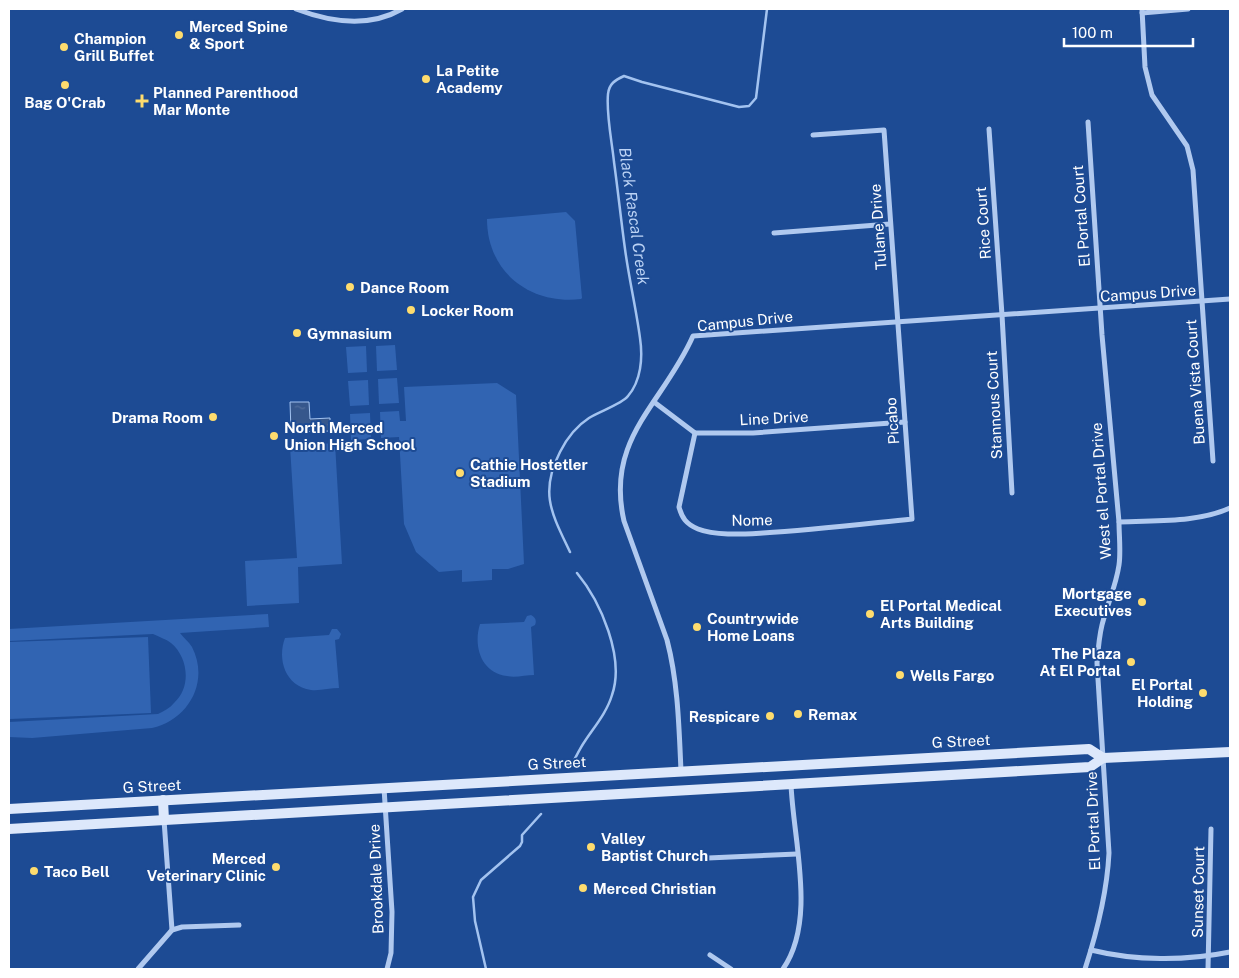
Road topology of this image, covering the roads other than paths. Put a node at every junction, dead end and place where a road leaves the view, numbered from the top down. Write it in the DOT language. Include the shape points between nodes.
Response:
graph roads {
  1 [pos="296,9"];
  2 [pos="402,9"];
  3 [pos="1188,9"];
  4 [pos="1142,11"];
  5 [pos="1088,122"];
  6 [pos="989,129"];
  7 [pos="814,135"];
  8 [pos="890,224"];
  9 [pos="774,233"];
  10 [pos="1230,299"];
  11 [pos="1202,301"];
  12 [pos="1100,308"];
  13 [pos="1002,315"];
  14 [pos="897,322"];
  15 [pos="654,402"];
  16 [pos="905,422"];
  17 [pos="695,433"];
  18 [pos="1213,461"];
  19 [pos="1012,493"];
  20 [pos="1230,508"];
  21 [pos="912,519"];
  22 [pos="1119,522"];
  23 [pos="1230,752"];
  24 [pos="1103,758"];
  25 [pos="681,772"];
  26 [pos="791,784"];
  27 [pos="384,788"];
  28 [pos="163,800"];
  29 [pos="386,808"];
  30 [pos="9,809"];
  31 [pos="164,820"];
  32 [pos="9,829"];
  33 [pos="1212,829"];
  34 [pos="797,854"];
  35 [pos="708,858"];
  36 [pos="239,925"];
  37 [pos="172,930"];
  38 [pos="1091,950"];
  39 [pos="1230,952"];
  40 [pos="710,955"];
  41 [pos="1209,955"];
  42 [pos="138,969"];
  43 [pos="387,969"];
  44 [pos="731,969"];
  45 [pos="783,969"];
  46 [pos="1085,969"];
  47 [pos="1208,969"];
  1 -- 2 [label="street" via="321,17 353,21 390,16"];
  3 -- 4 [label="street"];
  4 -- 11 [label="street, Buena Vista Court" via="1145,67 1152,95 1187,146 1193,170"];
  5 -- 12 [label="street, El Portal Court"];
  6 -- 13 [label="street, Rice Court"];
  7 -- 8 [label="street, Tulane Drive" via="884,130"];
  8 -- 9 [label="street"];
  8 -- 14 [label="street, Tulane Drive"];
  10 -- 11 [label="street, Campus Drive"];
  11 -- 12 [label="street, Campus Drive"];
  11 -- 18 [label="street, Buena Vista Court"];
  12 -- 13 [label="street, Campus Drive"];
  12 -- 22 [label="street, West el Portal Drive"];
  13 -- 14 [label="street, Campus Drive"];
  13 -- 19 [label="street, Stannous Court"];
  14 -- 15 [label="street, Campus Drive" via="693,336"];
  14 -- 16 [label="street, Picabo"];
  15 -- 17 [label="street"];
  15 -- 25 [label="street, Campus Drive" via="626,449 620,479 621,509 672,657"];
  16 -- 17 [label="street, Line Drive" via="753,433"];
  16 -- 21 [label="street, Picabo"];
  17 -- 21 [label="street, Nome" via="679,506 682,518 699,529 735,534 783,532"];
  20 -- 22 [label="street" via="1194,518"];
  22 -- 24 [label="street, West el Portal Drive" via="1119,565 1098,645"];
  23 -- 24 [label="street, G Street"];
  24 -- 25 [label="street, G Street" via="1089,749"];
  24 -- 26 [label="street, G Street" via="1090,767"];
  24 -- 38 [label="street, El Portal Drive" via="1108,875"];
  25 -- 27 [label="street, G Street"];
  26 -- 29 [label="street, G Street"];
  26 -- 34 [label="street"];
  27 -- 28 [label="street, G Street"];
  27 -- 29 [label="street, Brookdale Drive"];
  28 -- 30 [label="street, G Street"];
  28 -- 31 [label="street"];
  29 -- 31 [label="street, G Street"];
  29 -- 43 [label="street, Brookdale Drive" via="392,928"];
  31 -- 32 [label="street, G Street"];
  31 -- 37 [label="street"];
  33 -- 41 [label="street, Sunset Court"];
  34 -- 35 [label="street"];
  34 -- 45 [label="street" via="799,924 796,941"];
  36 -- 37 [label="street"];
  37 -- 42 [label="street"];
  38 -- 41 [label="street" via="1132,957"];
  38 -- 46 [label="street, El Portal Drive"];
  39 -- 41 [label="street"];
  40 -- 44 [label="street"];
  41 -- 47 [label="street, Sunset Court"];
}
